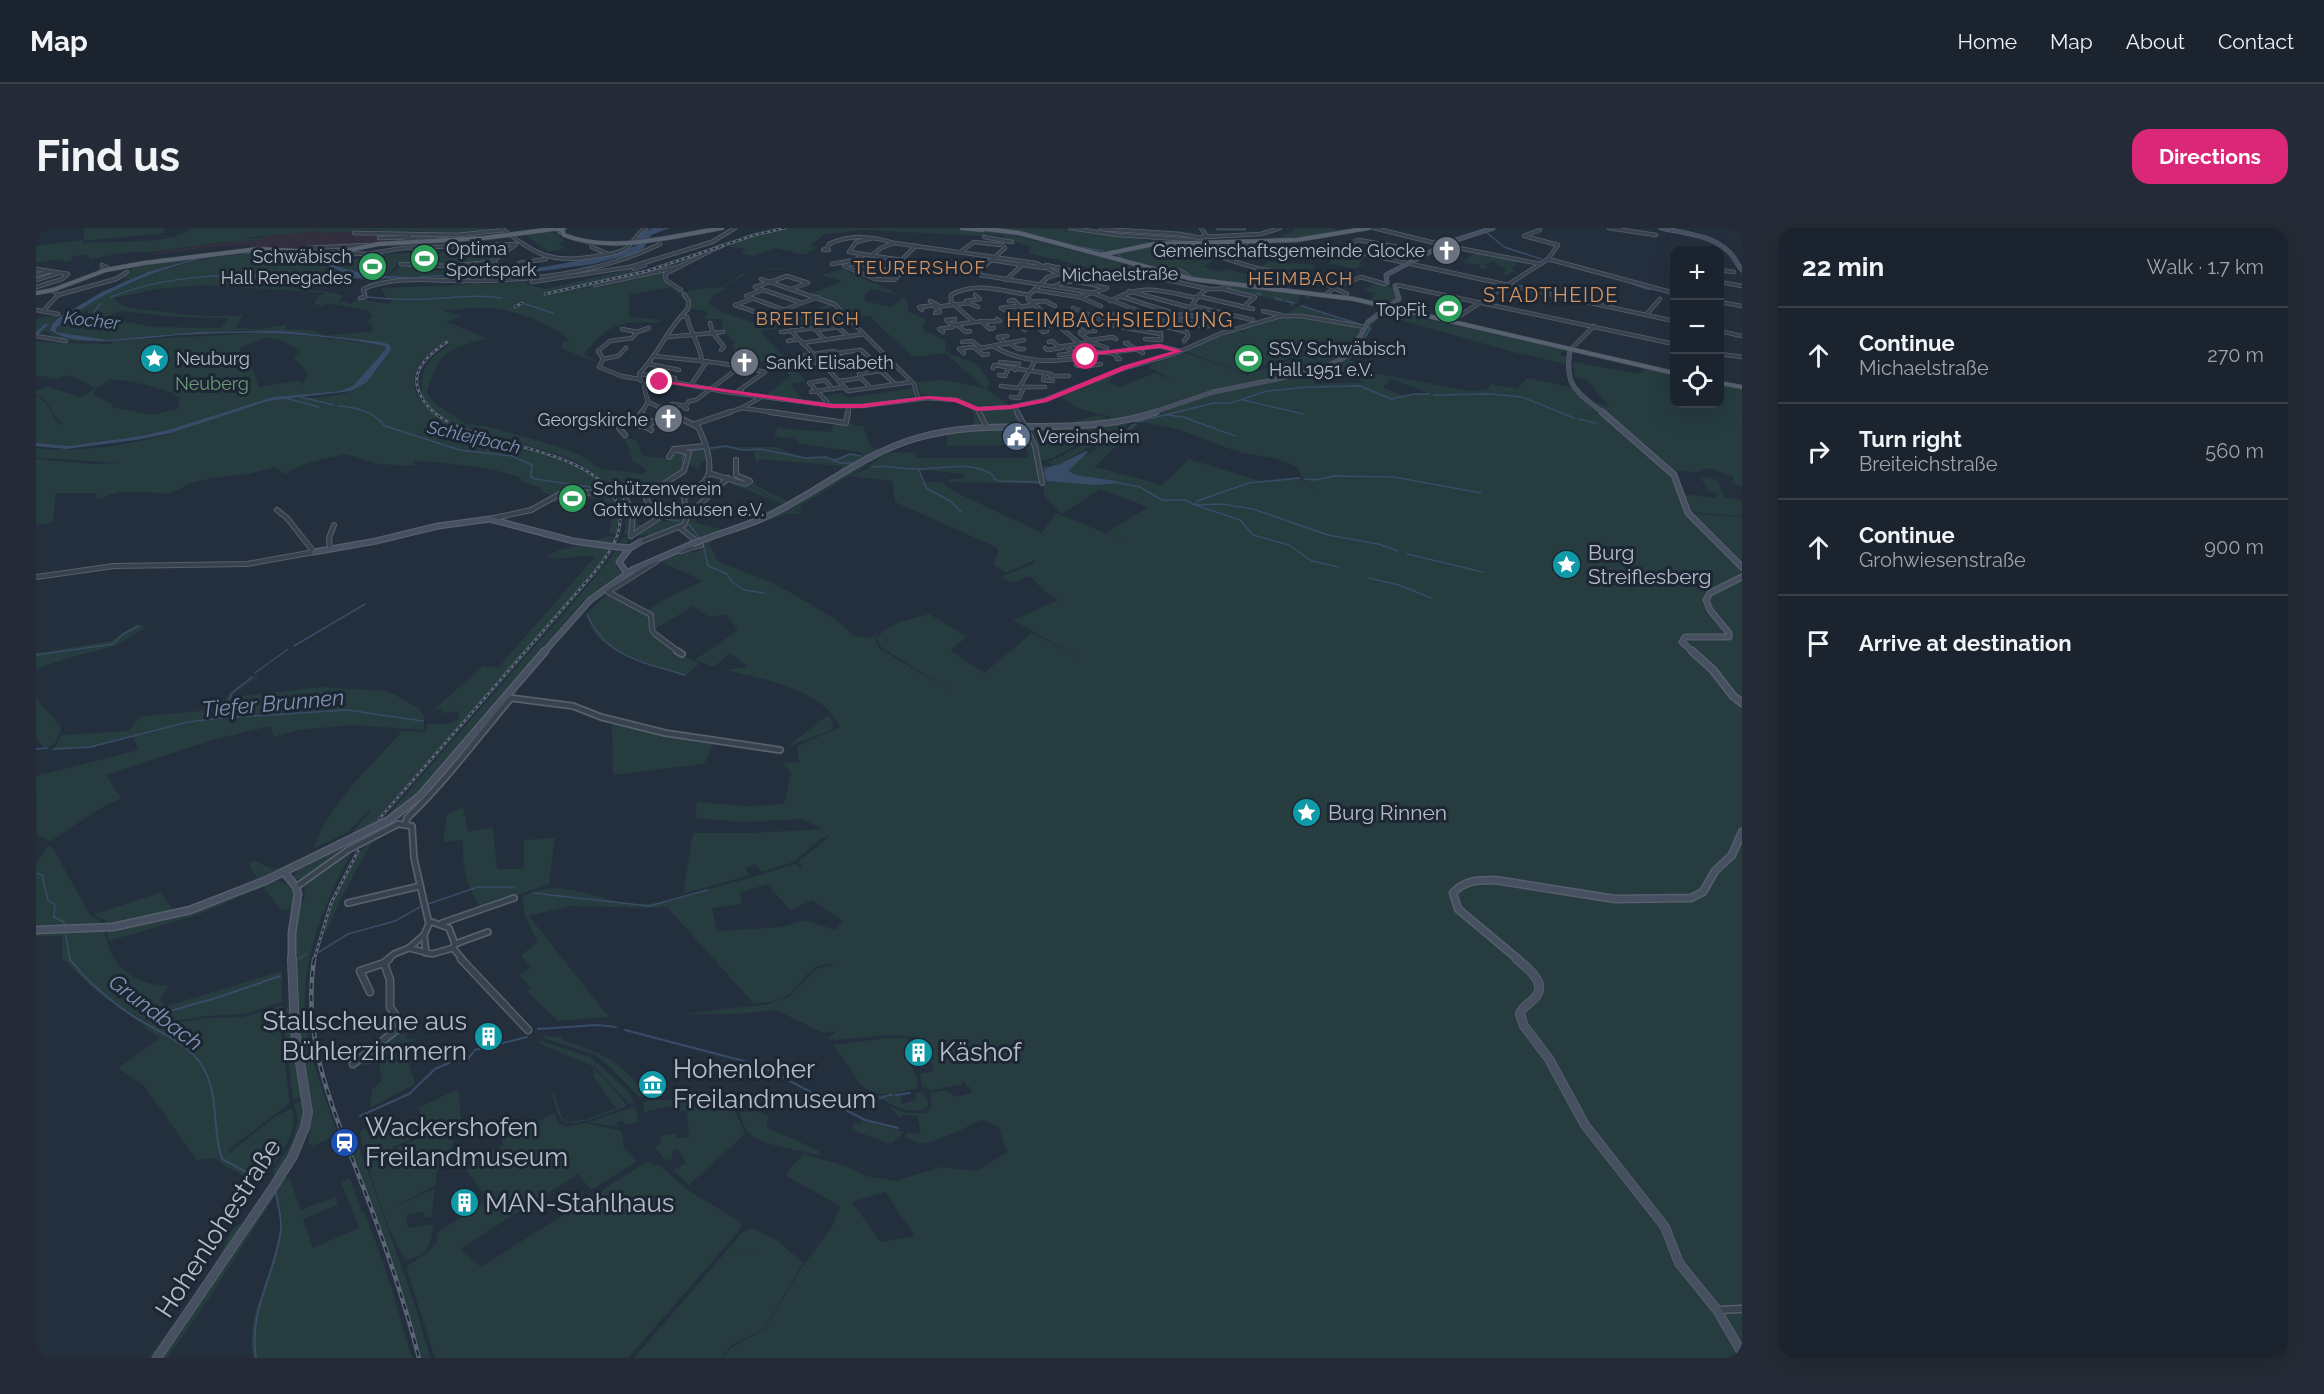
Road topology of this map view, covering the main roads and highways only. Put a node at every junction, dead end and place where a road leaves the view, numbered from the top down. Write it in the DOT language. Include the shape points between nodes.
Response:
graph roads {
  1 [pos="722,228"];
  2 [pos="728,228"];
  3 [pos="962,228"];
  4 [pos="979,228"];
  5 [pos="1371,228"];
  6 [pos="551,229"];
  7 [pos="564,229"];
  8 [pos="514,234"];
  9 [pos="633,241"];
  10 [pos="660,241"];
  11 [pos="1090,251"];
  12 [pos="1117,251"];
  13 [pos="1102,255"];
  14 [pos="1122,261"];
  15 [pos="36,293"];
  16 [pos="1376,305"];
  17 [pos="1385,310"];
  18 [pos="1496,333"];
  19 [pos="1670,372"];
  20 [pos="1724,384"];
  21 [pos="1742,387"];
  1 -- 10 [label="main road"];
  2 -- 10 [label="main road"];
  3 -- 13 [label="main road" via="1011,233"];
  4 -- 11 [label="main road" via="1011,231"];
  5 -- 12 [label="main road" via="1316,238 1154,244"];
  6 -- 7 [label="main road"];
  6 -- 8 [label="main road"];
  7 -- 8 [label="main road"];
  7 -- 9 [label="main road" via="565,236 574,239"];
  7 -- 9 [label="main road" via="562,237 569,240"];
  8 -- 15 [label="main road" via="334,253 251,250 144,262"];
  9 -- 10 [label="main road"];
  11 -- 12 [label="main road"];
  11 -- 13 [label="main road"];
  12 -- 13 [label="main road"];
  12 -- 14 [label="main road" via="1116,257"];
  13 -- 14 [label="main road"];
  13 -- 16 [label="main road" via="1161,273 1215,283"];
  14 -- 16 [label="main road" via="1192,279 1326,294"];
  16 -- 17 [label="main road"];
  17 -- 18 [label="main road"];
  17 -- 18 [label="main road"];
  18 -- 19 [label="main road"];
  20 -- 21 [label="main road"];
}
